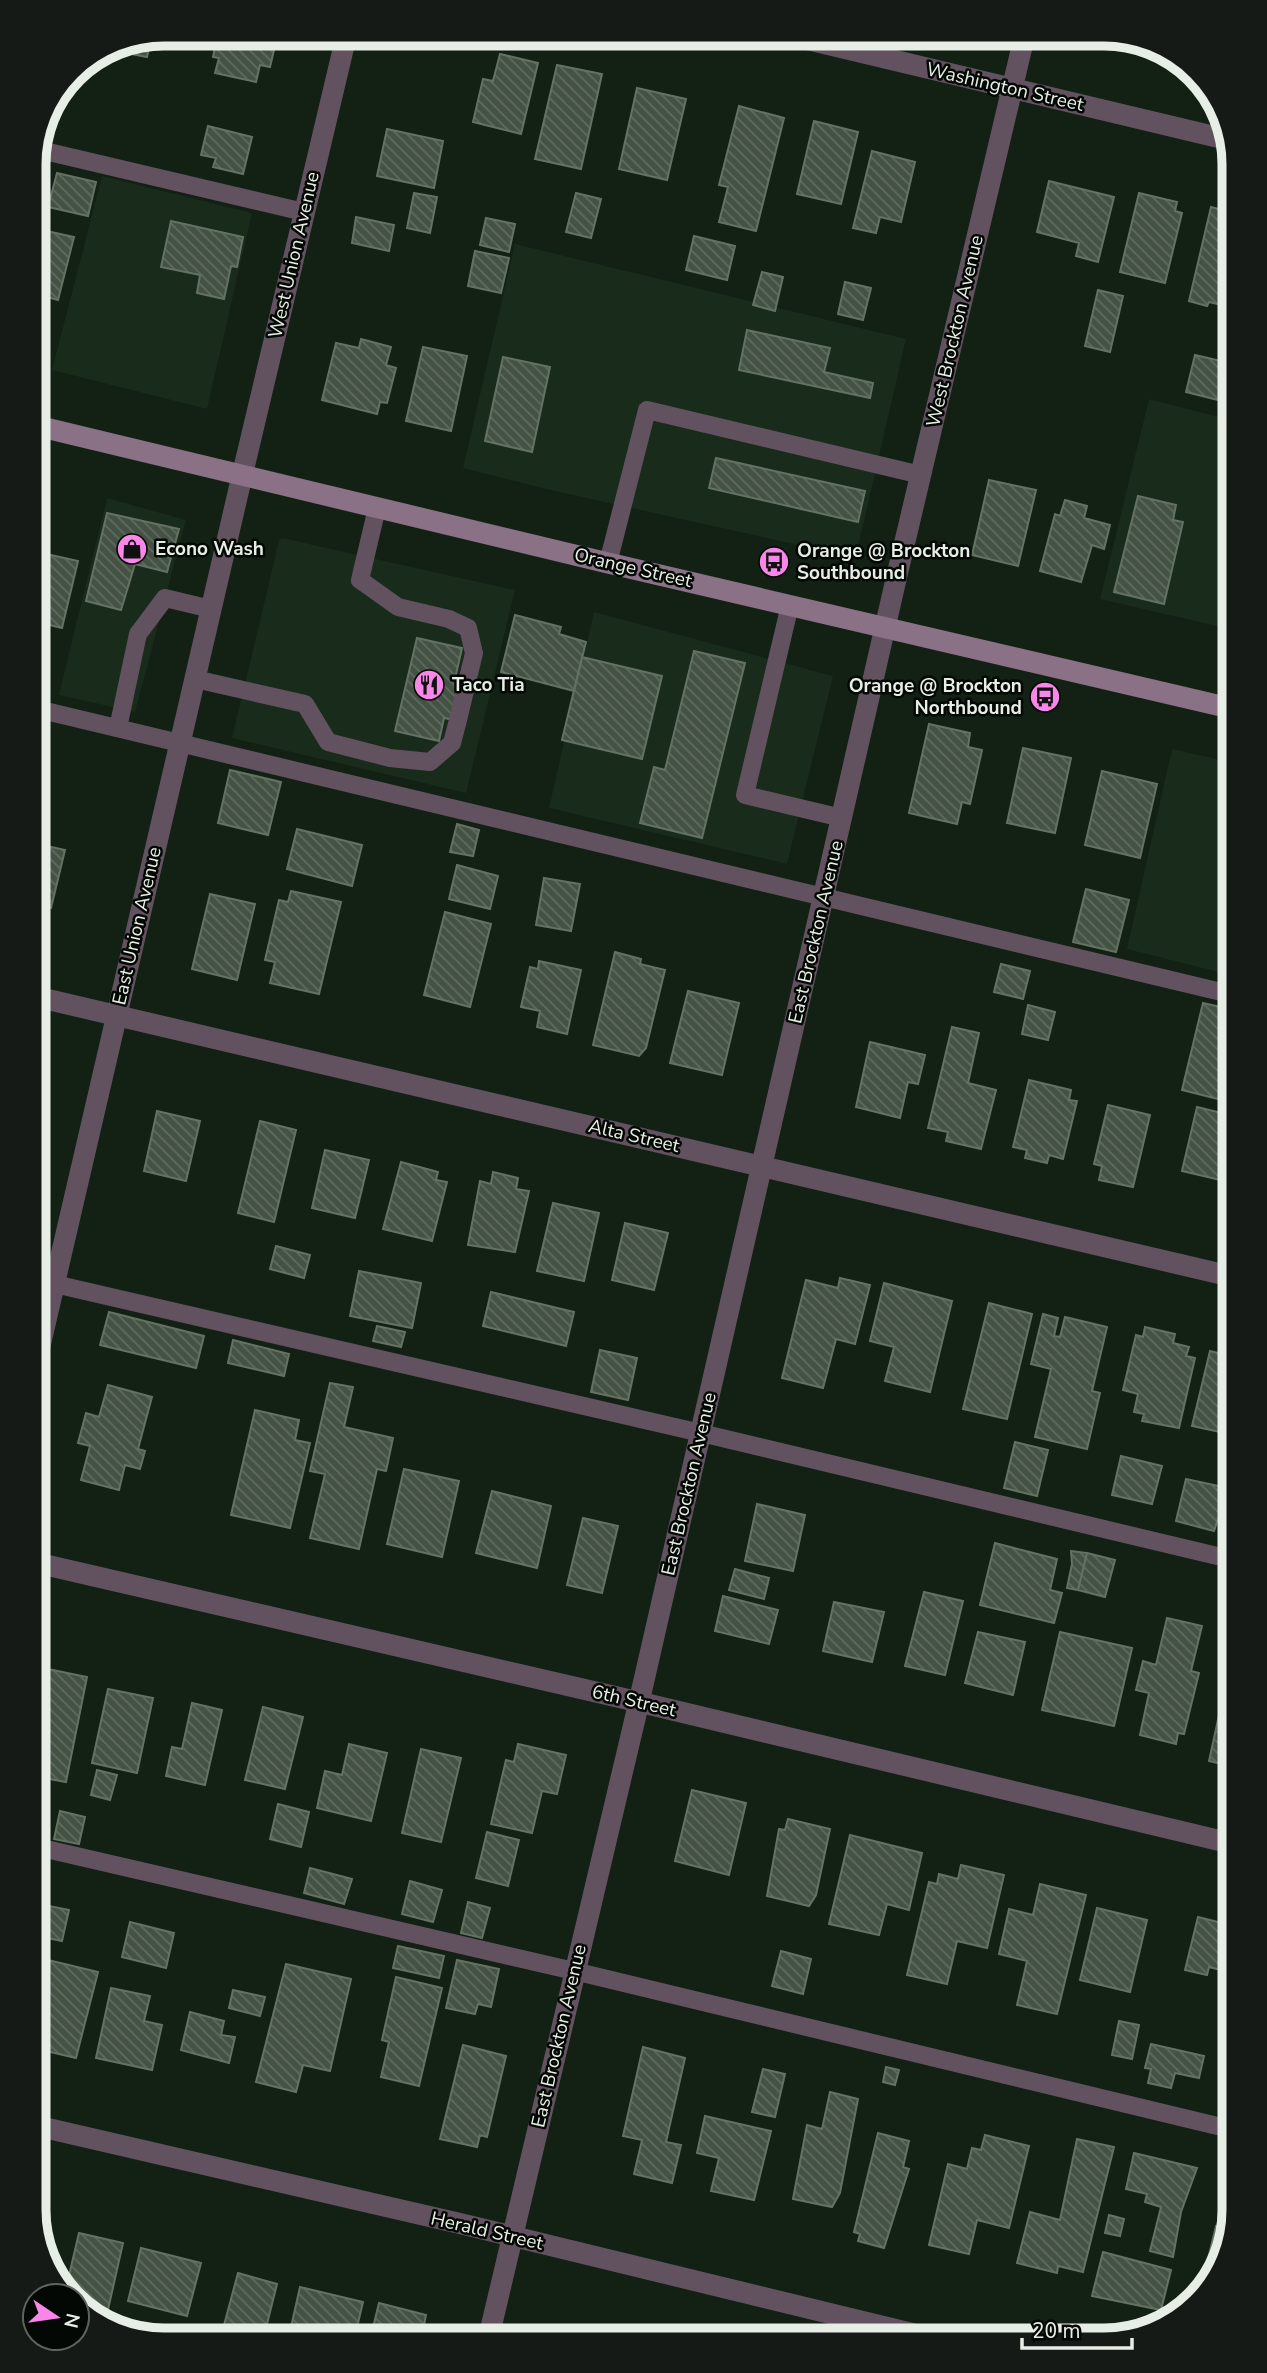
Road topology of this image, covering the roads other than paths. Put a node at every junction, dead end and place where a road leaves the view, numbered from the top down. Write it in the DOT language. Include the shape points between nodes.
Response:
graph roads {
  1 [pos="344,46"];
  2 [pos="834,46"];
  3 [pos="1022,46"];
  4 [pos="1012,89"];
  5 [pos="1218,137"];
  6 [pos="47,152"];
  7 [pos="304,212"];
  8 [pos="46,428"];
  9 [pos="921,475"];
  10 [pos="242,476"];
  11 [pos="377,508"];
  12 [pos="608,563"];
  13 [pos="790,605"];
  14 [pos="211,609"];
  15 [pos="886,628"];
  16 [pos="195,679"];
  17 [pos="1222,706"];
  18 [pos="46,711"];
  19 [pos="118,728"];
  20 [pos="179,743"];
  21 [pos="842,818"];
  22 [pos="824,897"];
  23 [pos="1222,992"];
  24 [pos="46,999"];
  25 [pos="116,1016"];
  26 [pos="761,1165"];
  27 [pos="1222,1274"];
  28 [pos="46,1282"];
  29 [pos="54,1284"];
  30 [pos="46,1319"];
  31 [pos="701,1433"];
  32 [pos="1222,1557"];
  33 [pos="46,1565"];
  34 [pos="639,1702"];
  35 [pos="1222,1841"];
  36 [pos="46,1849"];
  37 [pos="574,1971"];
  38 [pos="1222,2127"];
  39 [pos="46,2128"];
  40 [pos="511,2236"];
  41 [pos="491,2327"];
  42 [pos="889,2328"];
  1 -- 7 [label="street, West Union Avenue"];
  2 -- 4 [label="street, Washington Street"];
  3 -- 4 [label="street, West Brockton Avenue"];
  4 -- 5 [label="street, Washington Street"];
  4 -- 9 [label="street, West Brockton Avenue"];
  6 -- 7 [label="lane"];
  7 -- 10 [label="street, West Union Avenue"];
  8 -- 10 [label="main road, Orange Street"];
  9 -- 12 [label="lane" via="647,411"];
  9 -- 15 [label="street, West Brockton Avenue"];
  10 -- 11 [label="main road, Orange Street"];
  10 -- 14 [label="street, East Union Avenue"];
  11 -- 12 [label="main road, Orange Street"];
  11 -- 16 [label="lane" via="359,580 398,607 468,628 474,653 452,743 430,762 390,758 328,742 304,704"];
  12 -- 13 [label="main road, Orange Street"];
  13 -- 15 [label="main road, Orange Street"];
  13 -- 21 [label="lane" via="745,795"];
  14 -- 16 [label="street, East Union Avenue"];
  14 -- 19 [label="lane" via="165,598 138,634"];
  15 -- 17 [label="main road, Orange Street"];
  15 -- 21 [label="street, East Brockton Avenue"];
  16 -- 20 [label="street, East Union Avenue"];
  18 -- 19 [label="lane"];
  19 -- 20 [label="lane"];
  20 -- 22 [label="lane"];
  20 -- 25 [label="street, East Union Avenue"];
  21 -- 22 [label="street, East Brockton Avenue"];
  22 -- 23 [label="lane"];
  22 -- 26 [label="street, East Brockton Avenue"];
  24 -- 25 [label="street, Alta Street"];
  25 -- 26 [label="street, Alta Street"];
  25 -- 29 [label="street, East Union Avenue"];
  26 -- 27 [label="street, Alta Street"];
  26 -- 31 [label="street, East Brockton Avenue"];
  28 -- 29 [label="lane"];
  29 -- 30 [label="street, East Union Avenue"];
  29 -- 31 [label="lane"];
  31 -- 32 [label="lane"];
  31 -- 34 [label="street, East Brockton Avenue"];
  33 -- 34 [label="street, 6th Street"];
  34 -- 35 [label="street, 6th Street"];
  34 -- 37 [label="street, East Brockton Avenue"];
  36 -- 37 [label="lane"];
  37 -- 38 [label="lane"];
  37 -- 40 [label="street, East Brockton Avenue"];
  39 -- 40 [label="street, Herald Street"];
  40 -- 41 [label="street, East Brockton Avenue"];
  40 -- 42 [label="street, Herald Street"];
}
